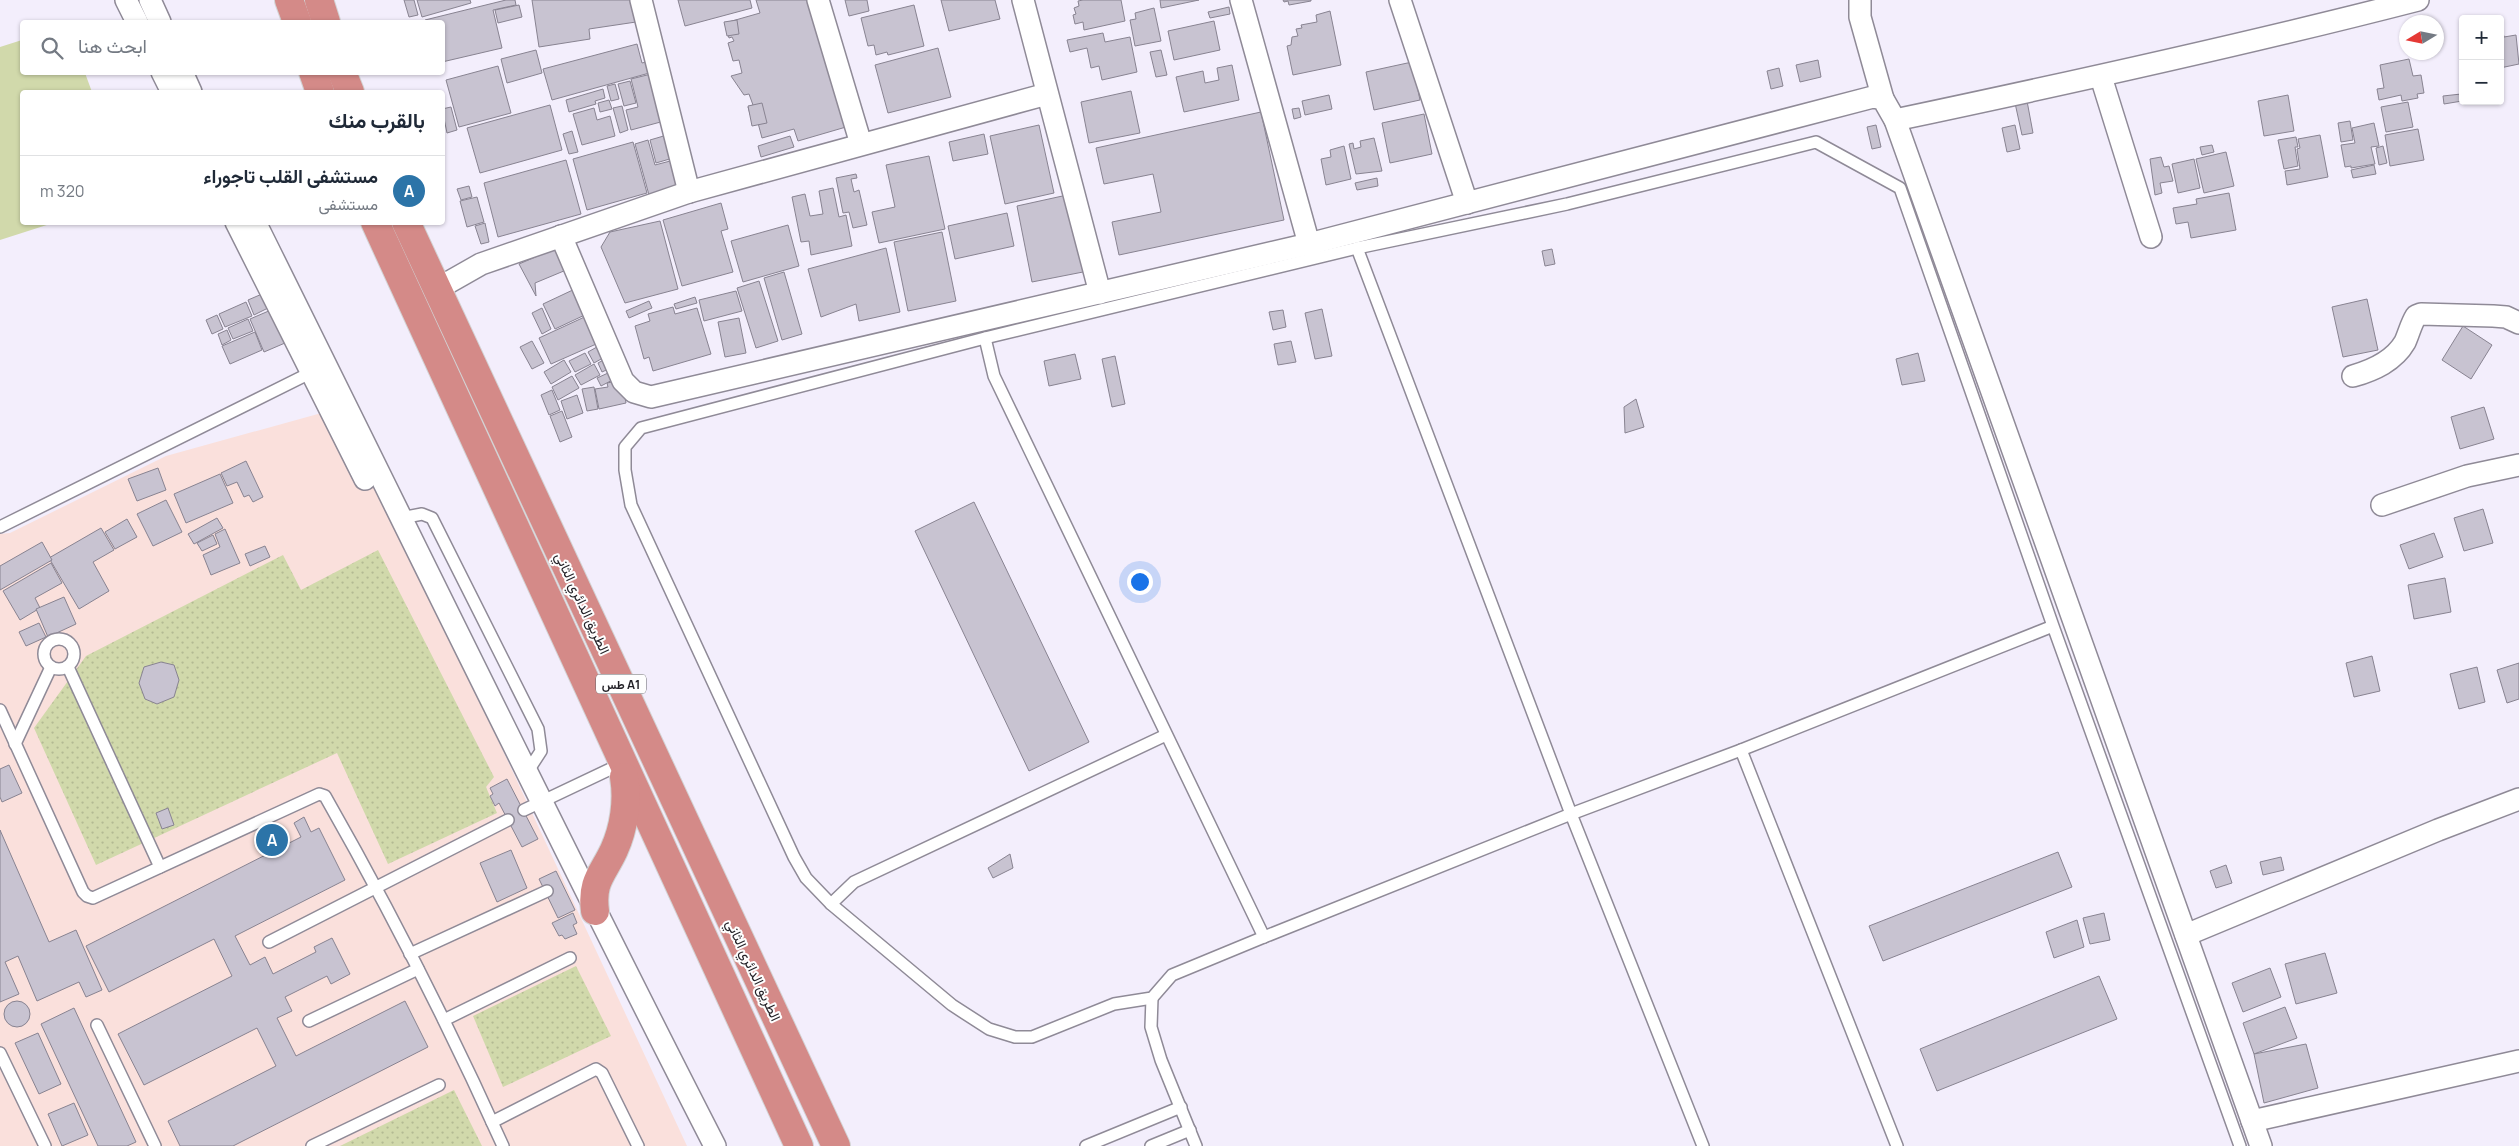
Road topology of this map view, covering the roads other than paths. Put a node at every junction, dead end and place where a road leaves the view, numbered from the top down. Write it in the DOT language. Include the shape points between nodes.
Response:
graph roads {
  1 [pos="126,0"];
  2 [pos="150,0"];
  3 [pos="289,0"];
  4 [pos="318,0"];
  5 [pos="641,0"];
  6 [pos="818,0"];
  7 [pos="1023,0"];
  8 [pos="1241,0"];
  9 [pos="1400,0"];
  10 [pos="1860,0"];
  11 [pos="2418,0"];
  12 [pos="136,20"];
  13 [pos="159,20"];
  14 [pos="296,20"];
  15 [pos="325,20"];
  16 [pos="164,75"];
  17 [pos="183,75"];
  18 [pos="314,75"];
  19 [pos="343,75"];
  20 [pos="2100,77"];
  21 [pos="171,90"];
  22 [pos="190,90"];
  23 [pos="319,90"];
  24 [pos="349,90"];
  25 [pos="1047,94"];
  26 [pos="1883,99"];
  27 [pos="1894,120"];
  28 [pos="861,144"];
  29 [pos="689,192"];
  30 [pos="1467,203"];
  31 [pos="238,225"];
  32 [pos="256,225"];
  33 [pos="376,225"];
  34 [pos="407,225"];
  35 [pos="561,236"];
  36 [pos="2151,237"];
  37 [pos="1308,244"];
  38 [pos="1357,248"];
  39 [pos="437,289"];
  40 [pos="1100,294"];
  41 [pos="2519,323"];
  42 [pos="985,338"];
  43 [pos="318,369"];
  44 [pos="2353,376"];
  45 [pos="2519,465"];
  46 [pos="2382,505"];
  47 [pos="0,527"];
  48 [pos="2053,626"];
  49 [pos="51,667"];
  50 [pos="68,667"];
  51 [pos="0,710"];
  52 [pos="1166,736"];
  53 [pos="15,744"];
  54 [pos="1741,750"];
  55 [pos="621,764"];
  56 [pos="2519,799"];
  57 [pos="533,806"];
  58 [pos="1571,814"];
  59 [pos="508,820"];
  60 [pos="160,867"];
  61 [pos="377,888"];
  62 [pos="547,891"];
  63 [pos="831,904"];
  64 [pos="595,911"];
  65 [pos="2186,935"];
  66 [pos="1264,937"];
  67 [pos="269,942"];
  68 [pos="410,954"];
  69 [pos="570,958"];
  70 [pos="418,969"];
  71 [pos="1152,998"];
  72 [pos="444,1020"];
  73 [pos="309,1021"];
  74 [pos="97,1025"];
  75 [pos="0,1053"];
  76 [pos="2519,1061"];
  77 [pos="439,1085"];
  78 [pos="1181,1107"];
  79 [pos="2252,1121"];
  80 [pos="492,1122"];
  81 [pos="1190,1130"];
  82 [pos="45,1146"];
  83 [pos="155,1146"];
  84 [pos="312,1146"];
  85 [pos="503,1146"];
  86 [pos="638,1146"];
  87 [pos="715,1146"];
  88 [pos="799,1146"];
  89 [pos="836,1146"];
  90 [pos="1086,1146"];
  91 [pos="1151,1146"];
  92 [pos="1196,1146"];
  93 [pos="1703,1146"];
  94 [pos="1897,1146"];
  95 [pos="2240,1146"];
  96 [pos="2261,1146"];
  1 -- 12 [label="street"];
  2 -- 13 [label="street"];
  3 -- 14 [label="highway"];
  4 -- 15 [label="highway"];
  5 -- 29 [label="street"];
  6 -- 28 [label="street"];
  7 -- 25 [label="street"];
  8 -- 37 [label="street"];
  9 -- 30 [label="street"];
  10 -- 26 [label="street" via="1860,18"];
  11 -- 20 [label="street"];
  16 -- 21 [label="street"];
  17 -- 22 [label="street"];
  18 -- 23 [label="highway"];
  19 -- 24 [label="highway"];
  20 -- 27 [label="street"];
  20 -- 36 [label="street"];
  25 -- 28 [label="street"];
  25 -- 40 [label="street"];
  26 -- 27 [label="street"];
  26 -- 30 [label="street" via="1873,97"];
  27 -- 65 [label="street"];
  28 -- 29 [label="street"];
  29 -- 35 [label="street"];
  30 -- 37 [label="street"];
  31 -- 43 [label="street"];
  32 -- 43 [label="street"];
  33 -- 55 [label="highway, طس A1"];
  34 -- 39 [label="highway, الطريق الدائري الثاني / طس A1"];
  35 -- 39 [label="street" via="481,264"];
  35 -- 40 [label="street" via="623,381 634,392 651,397"];
  37 -- 40 [label="street"];
  38 -- 42 [label="lane"];
  38 -- 48 [label="lane" via="1567,204 1816,142 1824,146 1900,188"];
  38 -- 58 [label="lane"];
  39 -- 89 [label="highway, الطريق الدائري الثاني / طس A1"];
  41 -- 44 [label="street" via="2499,316 2421,314 2416,316 2394,356 2372,370"];
  42 -- 52 [label="lane" via="994,376"];
  42 -- 63 [label="lane" via="640,428 625,447 631,505 648,544 794,857 806,878"];
  43 -- 47 [label="lane"];
  43 -- 57 [label="street"];
  43 -- 57 [label="street" via="401,518 528,771"];
  45 -- 46 [label="street" via="2467,476"];
  48 -- 54 [label="lane"];
  48 -- 95 [label="lane"];
  49 -- 50 [label="lane"];
  49 -- 50 [label="lane" via="46,663 44,652 46,646 56,639 72,645 74,657"];
  49 -- 53 [label="lane"];
  50 -- 60 [label="lane"];
  51 -- 53 [label="lane"];
  52 -- 63 [label="lane" via="854,882"];
  52 -- 66 [label="lane"];
  53 -- 60 [label="lane" via="87,896 93,898"];
  54 -- 58 [label="lane"];
  54 -- 94 [label="lane"];
  55 -- 57 [label="lane"];
  55 -- 64 [label="highway" via="624,816 614,850 594,887"];
  55 -- 88 [label="highway, طس A1"];
  56 -- 65 [label="street"];
  57 -- 64 [label="street"];
  58 -- 66 [label="lane"];
  58 -- 93 [label="lane"];
  59 -- 61 [label="lane"];
  60 -- 61 [label="lane" via="321,794"];
  61 -- 67 [label="lane"];
  61 -- 68 [label="lane"];
  62 -- 68 [label="lane"];
  63 -- 71 [label="lane" via="952,1005 989,1029 1015,1037 1032,1037 1114,1004"];
  64 -- 87 [label="street"];
  65 -- 79 [label="street"];
  66 -- 71 [label="lane" via="1172,975"];
  68 -- 70 [label="lane"];
  69 -- 72 [label="lane"];
  70 -- 72 [label="lane"];
  70 -- 73 [label="lane"];
  71 -- 78 [label="lane" via="1151,1027"];
  72 -- 80 [label="lane"];
  74 -- 83 [label="lane"];
  75 -- 82 [label="lane"];
  76 -- 79 [label="street"];
  77 -- 84 [label="lane"];
  78 -- 81 [label="lane"];
  78 -- 90 [label="lane"];
  79 -- 96 [label="street"];
  80 -- 85 [label="lane"];
  80 -- 86 [label="lane" via="596,1069 602,1073"];
  81 -- 91 [label="lane"];
  81 -- 92 [label="lane"];
}
